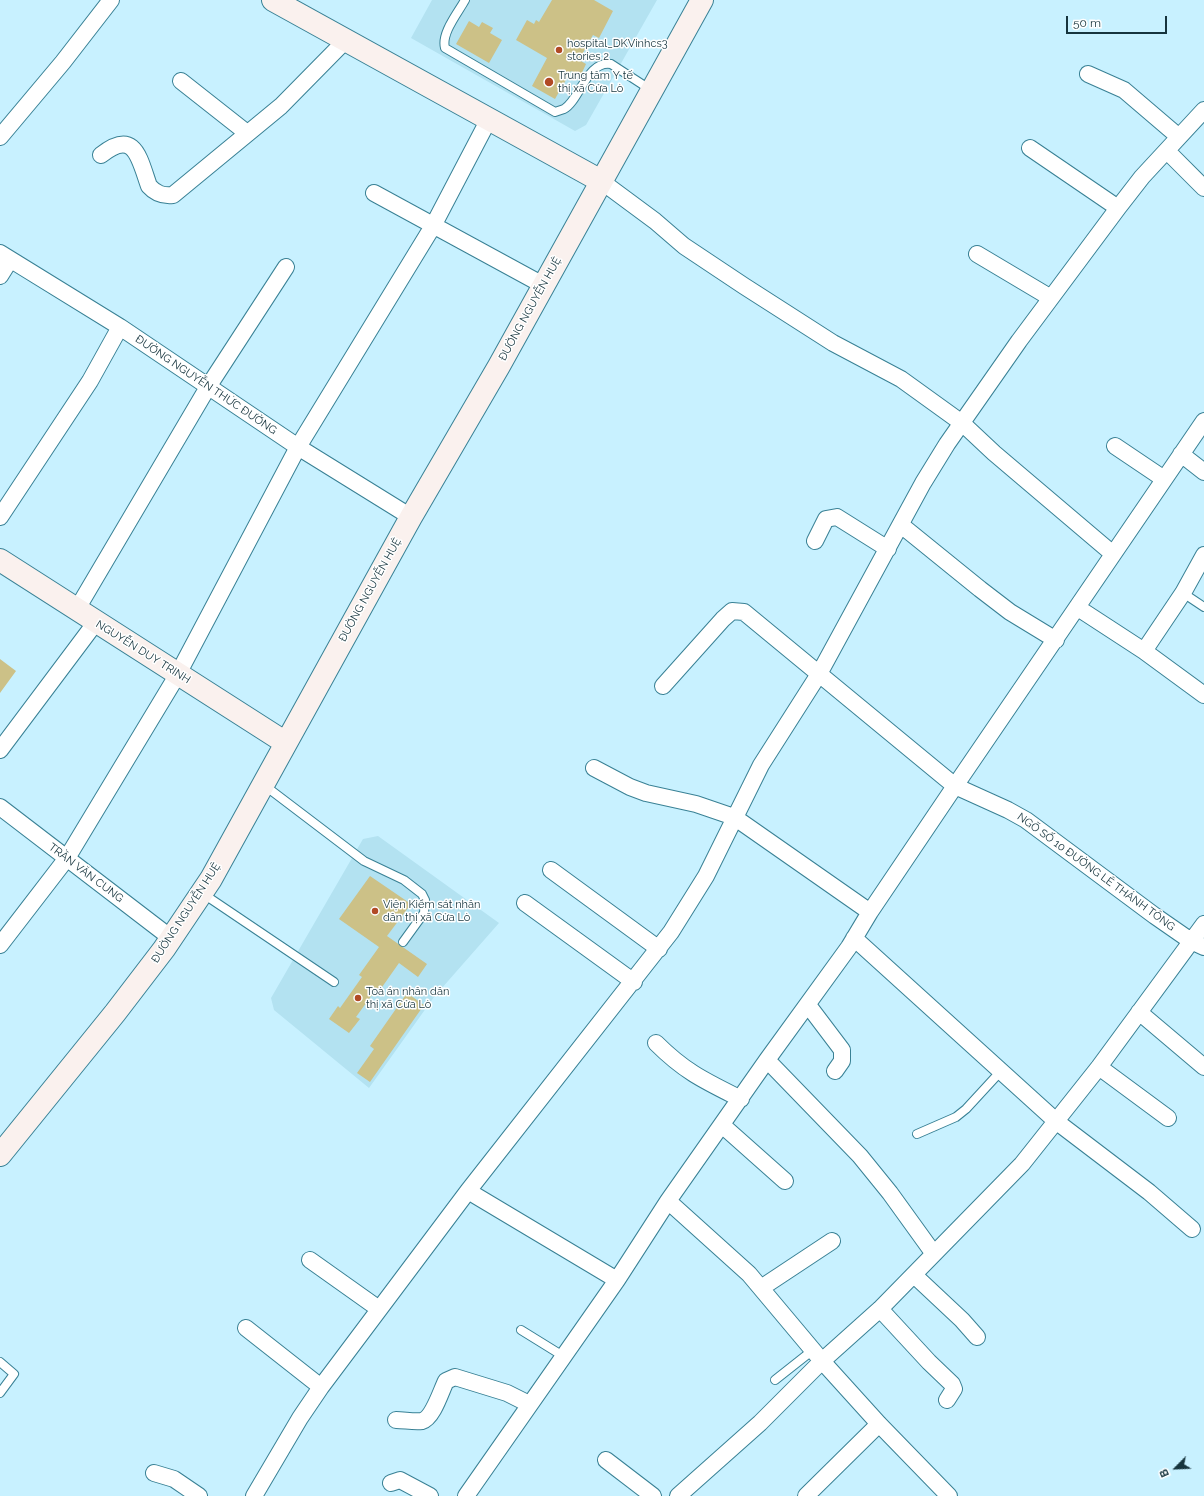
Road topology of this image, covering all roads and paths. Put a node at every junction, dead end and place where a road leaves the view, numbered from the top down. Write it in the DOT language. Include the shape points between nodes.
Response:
graph roads {
  1 [pos="111,0"];
  2 [pos="273,0"];
  3 [pos="465,0"];
  4 [pos="702,0"];
  5 [pos="346,40"];
  6 [pos="1088,74"];
  7 [pos="181,81"];
  8 [pos="652,90"];
  9 [pos="1204,110"];
  10 [pos="489,119"];
  11 [pos="247,133"];
  12 [pos="0,137"];
  13 [pos="1179,137"];
  14 [pos="1030,148"];
  15 [pos="1167,151"];
  16 [pos="101,155"];
  17 [pos="601,181"];
  18 [pos="1204,188"];
  19 [pos="374,193"];
  20 [pos="1118,208"];
  21 [pos="433,226"];
  22 [pos="977,254"];
  23 [pos="5,256"];
  24 [pos="286,267"];
  25 [pos="0,276"];
  26 [pos="543,285"];
  27 [pos="1051,298"];
  28 [pos="120,327"];
  29 [pos="208,387"];
  30 [pos="1204,421"];
  31 [pos="962,423"];
  32 [pos="1115,446"];
  33 [pos="298,447"];
  34 [pos="1181,454"];
  35 [pos="1204,472"];
  36 [pos="1164,479"];
  37 [pos="0,517"];
  38 [pos="411,517"];
  39 [pos="902,525"];
  40 [pos="816,541"];
  41 [pos="888,549"];
  42 [pos="1113,554"];
  43 [pos="1204,555"];
  44 [pos="0,560"];
  45 [pos="1182,593"];
  46 [pos="1204,607"];
  47 [pos="1078,608"];
  48 [pos="77,609"];
  49 [pos="96,622"];
  50 [pos="1056,640"];
  51 [pos="1144,650"];
  52 [pos="178,674"];
  53 [pos="819,674"];
  54 [pos="663,686"];
  55 [pos="1204,695"];
  56 [pos="286,743"];
  57 [pos="0,750"];
  58 [pos="594,768"];
  59 [pos="263,785"];
  60 [pos="955,786"];
  61 [pos="0,807"];
  62 [pos="734,817"];
  63 [pos="67,858"];
  64 [pos="551,870"];
  65 [pos="202,892"];
  66 [pos="525,903"];
  67 [pos="870,912"];
  68 [pos="1204,924"];
  69 [pos="171,938"];
  70 [pos="854,938"];
  71 [pos="403,942"];
  72 [pos="1198,944"];
  73 [pos="0,945"];
  74 [pos="659,949"];
  75 [pos="334,982"];
  76 [pos="634,982"];
  77 [pos="808,1005"];
  78 [pos="1139,1012"];
  79 [pos="656,1043"];
  80 [pos="767,1060"];
  81 [pos="1099,1067"];
  82 [pos="1204,1068"];
  83 [pos="835,1071"];
  84 [pos="1001,1071"];
  85 [pos="741,1098"];
  86 [pos="1168,1118"];
  87 [pos="1057,1122"];
  88 [pos="722,1125"];
  89 [pos="917,1134"];
  90 [pos="3,1144"];
  91 [pos="785,1181"];
  92 [pos="468,1191"];
  93 [pos="668,1201"];
  94 [pos="1192,1229"];
  95 [pos="832,1242"];
  96 [pos="934,1254"];
  97 [pos="310,1260"];
  98 [pos="914,1275"];
  99 [pos="617,1280"];
  100 [pos="761,1288"];
  101 [pos="379,1309"];
  102 [pos="880,1309"];
  103 [pos="246,1328"];
  104 [pos="521,1330"];
  105 [pos="977,1337"];
  106 [pos="563,1356"];
  107 [pos="818,1356"];
  108 [pos="0,1362"];
  109 [pos="775,1380"];
  110 [pos="321,1387"];
  111 [pos="0,1393"];
  112 [pos="947,1400"];
  113 [pos="529,1404"];
  114 [pos="396,1420"];
  115 [pos="879,1424"];
  116 [pos="606,1460"];
  117 [pos="154,1473"];
  118 [pos="391,1483"];
  119 [pos="198,1496"];
  120 [pos="254,1496"];
  121 [pos="430,1496"];
  122 [pos="466,1496"];
  123 [pos="653,1496"];
  124 [pos="678,1496"];
  125 [pos="806,1496"];
  126 [pos="949,1496"];
  1 -- 12 [label="street"];
  2 -- 5 [label="street"];
  3 -- 8 [label="lane" via="446,34 446,48 555,112 565,109 595,68 604,63 611,64"];
  4 -- 8 [label="street, ĐƯỜNG NGUYỄN HUỆ"];
  5 -- 10 [label="street"];
  5 -- 11 [label="street" via="281,106"];
  6 -- 13 [label="street" via="1124,90"];
  7 -- 11 [label="street"];
  8 -- 17 [label="street, ĐƯỜNG NGUYỄN HUỆ"];
  9 -- 13 [label="street"];
  10 -- 17 [label="street"];
  10 -- 21 [label="street"];
  11 -- 16 [label="street" via="173,195 165,196 152,190 140,160 132,148 117,144"];
  13 -- 15 [label="street"];
  14 -- 20 [label="street"];
  15 -- 18 [label="street"];
  15 -- 20 [label="street" via="1142,177"];
  17 -- 26 [label="street, ĐƯỜNG NGUYỄN HUỆ"];
  17 -- 31 [label="street" via="684,246 737,282 833,343 901,379"];
  19 -- 21 [label="street"];
  20 -- 27 [label="street"];
  21 -- 26 [label="street"];
  21 -- 33 [label="street"];
  22 -- 27 [label="street"];
  23 -- 25 [label="street"];
  23 -- 28 [label="street, ĐƯỜNG NGUYỄN THỨC ĐƯỜNG"];
  24 -- 29 [label="street"];
  26 -- 38 [label="street, ĐƯỜNG NGUYỄN HUỆ"];
  27 -- 31 [label="street"];
  28 -- 29 [label="street, ĐƯỜNG NGUYỄN THỨC ĐƯỜNG"];
  28 -- 37 [label="street" via="90,381"];
  29 -- 33 [label="street, ĐƯỜNG NGUYỄN THỨC ĐƯỜNG"];
  29 -- 48 [label="street"];
  30 -- 34 [label="street"];
  31 -- 39 [label="street" via="923,483"];
  31 -- 42 [label="street"];
  32 -- 36 [label="street"];
  33 -- 38 [label="street, ĐƯỜNG NGUYỄN THỨC ĐƯỜNG"];
  33 -- 52 [label="street"];
  34 -- 35 [label="street"];
  34 -- 36 [label="street"];
  36 -- 42 [label="street"];
  38 -- 56 [label="street, ĐƯỜNG NGUYỄN HUỆ"];
  39 -- 41 [label="street"];
  39 -- 50 [label="street" via="1010,612"];
  40 -- 41 [label="street" via="826,519 838,517"];
  41 -- 53 [label="street"];
  42 -- 47 [label="street"];
  43 -- 45 [label="street"];
  44 -- 48 [label="street, NGUYỄN DUY TRINH"];
  45 -- 46 [label="lane"];
  45 -- 51 [label="street"];
  47 -- 50 [label="street"];
  47 -- 51 [label="street"];
  48 -- 49 [label="street, NGUYỄN DUY TRINH"];
  49 -- 52 [label="street, NGUYỄN DUY TRINH"];
  49 -- 57 [label="street"];
  50 -- 60 [label="street"];
  51 -- 55 [label="street"];
  52 -- 56 [label="street, NGUYỄN DUY TRINH"];
  52 -- 63 [label="street"];
  53 -- 54 [label="street, NGÕ SỐ 10 ĐƯỜNG LÊ THÁNH TÔNG" via="752,618 737,610 722,619"];
  53 -- 60 [label="street, NGÕ SỐ 10 ĐƯỜNG LÊ THÁNH TÔNG"];
  53 -- 62 [label="street" via="761,765"];
  56 -- 59 [label="street, ĐƯỜNG NGUYỄN HUỆ"];
  58 -- 62 [label="street" via="630,788 696,804"];
  59 -- 65 [label="street, ĐƯỜNG NGUYỄN HUỆ"];
  59 -- 71 [label="lane" via="364,861 399,877 422,894 425,900 424,913"];
  60 -- 67 [label="street"];
  60 -- 72 [label="street, NGÕ SỐ 10 ĐƯỜNG LÊ THÁNH TÔNG" via="1026,820 1105,880"];
  61 -- 63 [label="street, TRẦN VĂN CUNG"];
  62 -- 67 [label="street"];
  62 -- 74 [label="street" via="706,876"];
  63 -- 69 [label="street, TRẦN VĂN CUNG"];
  63 -- 73 [label="street"];
  64 -- 74 [label="street"];
  65 -- 69 [label="street, ĐƯỜNG NGUYỄN HUỆ"];
  65 -- 75 [label="lane"];
  66 -- 76 [label="street"];
  67 -- 70 [label="street"];
  68 -- 72 [label="street"];
  69 -- 90 [label="street, ĐƯỜNG NGUYỄN HUỆ" via="79,1060"];
  70 -- 77 [label="street"];
  70 -- 84 [label="street"];
  72 -- 78 [label="street"];
  74 -- 76 [label="street"];
  76 -- 92 [label="street"];
  77 -- 80 [label="street"];
  77 -- 83 [label="street" via="842,1050 842,1061"];
  78 -- 81 [label="street"];
  78 -- 82 [label="street"];
  79 -- 85 [label="street" via="690,1073"];
  80 -- 85 [label="street"];
  80 -- 96 [label="street" via="860,1156 890,1192"];
  81 -- 86 [label="street"];
  81 -- 87 [label="street"];
  84 -- 87 [label="street"];
  84 -- 89 [label="lane" via="956,1117"];
  85 -- 88 [label="street"];
  87 -- 94 [label="street" via="1149,1192"];
  87 -- 96 [label="street" via="1022,1164"];
  88 -- 91 [label="street"];
  88 -- 93 [label="street"];
  92 -- 99 [label="street"];
  92 -- 101 [label="street"];
  93 -- 99 [label="street"];
  93 -- 100 [label="street" via="728,1254"];
  95 -- 100 [label="street"];
  96 -- 98 [label="street"];
  97 -- 101 [label="street"];
  98 -- 102 [label="street"];
  98 -- 105 [label="street"];
  99 -- 106 [label="street"];
  100 -- 107 [label="street"];
  101 -- 110 [label="street"];
  102 -- 107 [label="street"];
  102 -- 112 [label="street" via="952,1384 954,1389"];
  103 -- 110 [label="street"];
  104 -- 106 [label="lane"];
  106 -- 113 [label="street"];
  107 -- 109 [label="lane"];
  107 -- 115 [label="street"];
  107 -- 124 [label="street" via="760,1423"];
  108 -- 111 [label="lane" via="14,1374"];
  110 -- 120 [label="street"];
  113 -- 114 [label="street" via="508,1393 455,1377 446,1381 426,1419"];
  113 -- 122 [label="street"];
  115 -- 125 [label="street"];
  115 -- 126 [label="street"];
  116 -- 123 [label="street"];
  117 -- 119 [label="street" via="174,1479"];
  118 -- 121 [label="street" via="400,1480"];
}
